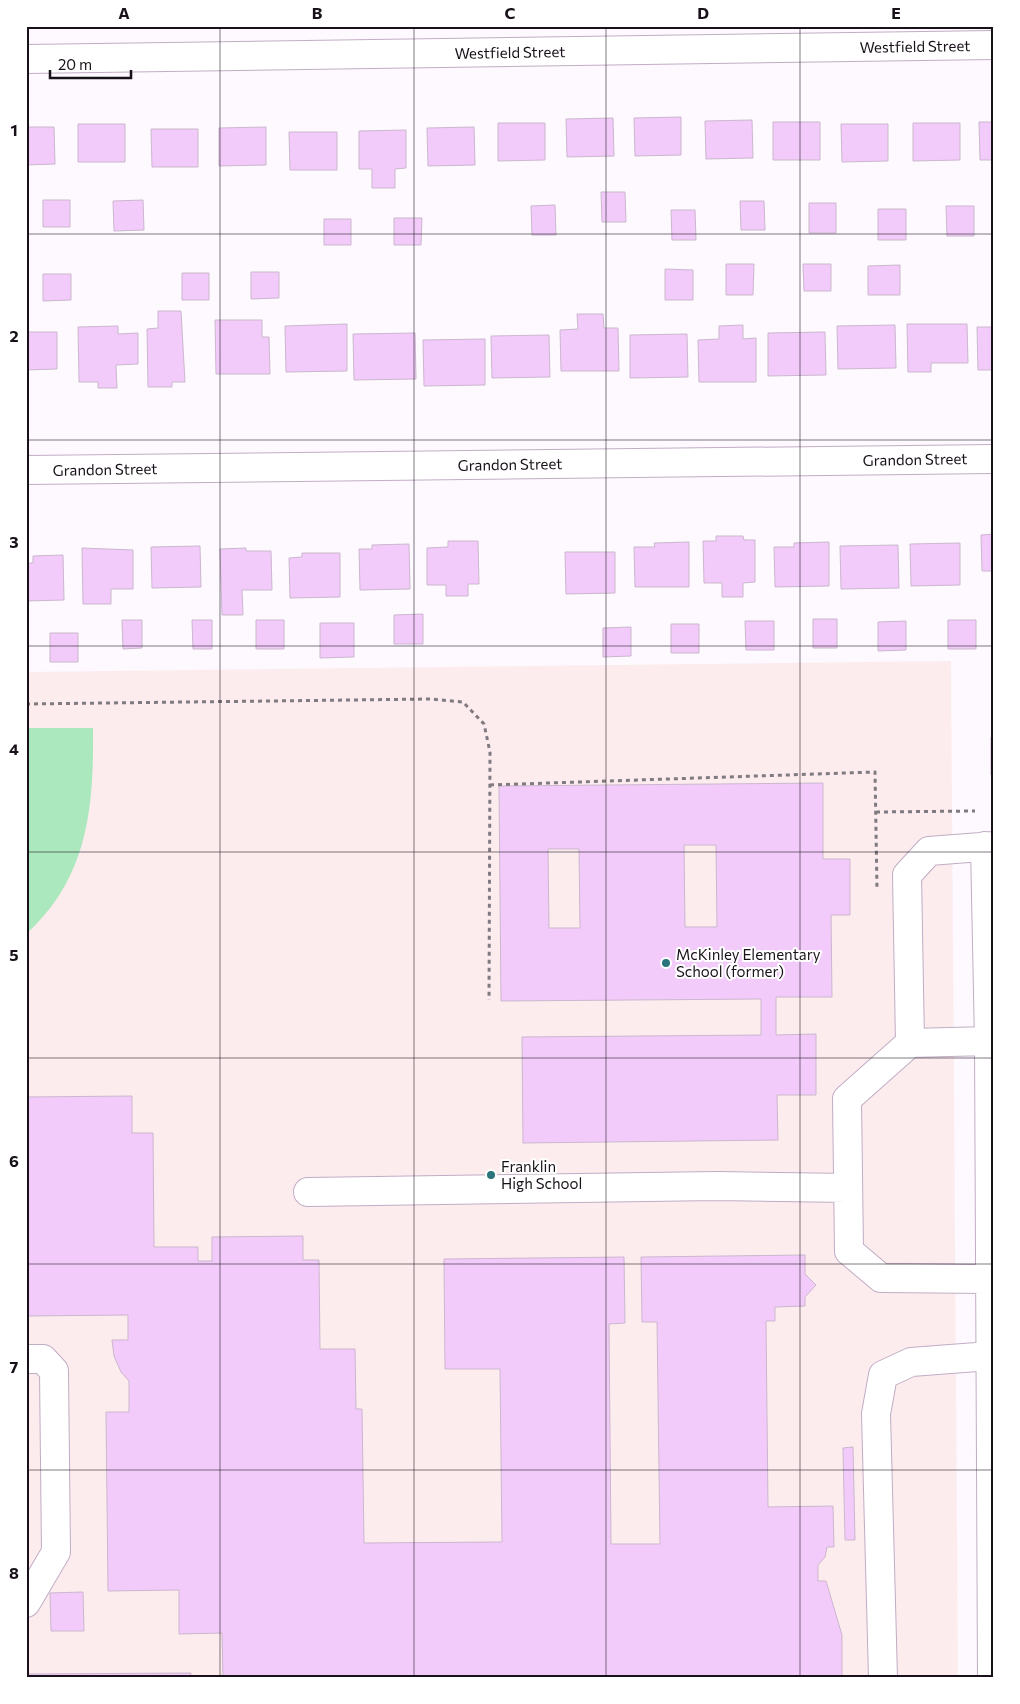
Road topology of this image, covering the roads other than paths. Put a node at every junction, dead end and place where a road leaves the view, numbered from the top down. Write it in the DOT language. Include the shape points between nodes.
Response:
graph roads {
  1 [pos="994,45"];
  2 [pos="26,59"];
  3 [pos="994,458"];
  4 [pos="26,470"];
  5 [pos="981,847"];
  6 [pos="989,1041"];
  7 [pos="910,1044"];
  8 [pos="848,1188"];
  9 [pos="308,1192"];
  10 [pos="990,1279"];
  11 [pos="990,1356"];
  12 [pos="26,1359"];
  13 [pos="26,1603"];
  14 [pos="883,1678"];
  15 [pos="992,1678"];
  1 -- 2 [label="street, Westfield Street"];
  3 -- 4 [label="street, Grandon Street"];
  5 -- 6 [label="street"];
  5 -- 7 [label="street" via="929,851 907,875"];
  6 -- 7 [label="street"];
  6 -- 10 [label="street"];
  7 -- 8 [label="street" via="847,1099"];
  8 -- 9 [label="street" via="716,1186"];
  8 -- 10 [label="street" via="849,1251 881,1278"];
  10 -- 11 [label="street"];
  11 -- 14 [label="street" via="911,1362 883,1375 876,1414"];
  11 -- 15 [label="street"];
  12 -- 13 [label="street" via="43,1359 54,1371 56,1552"];
}
